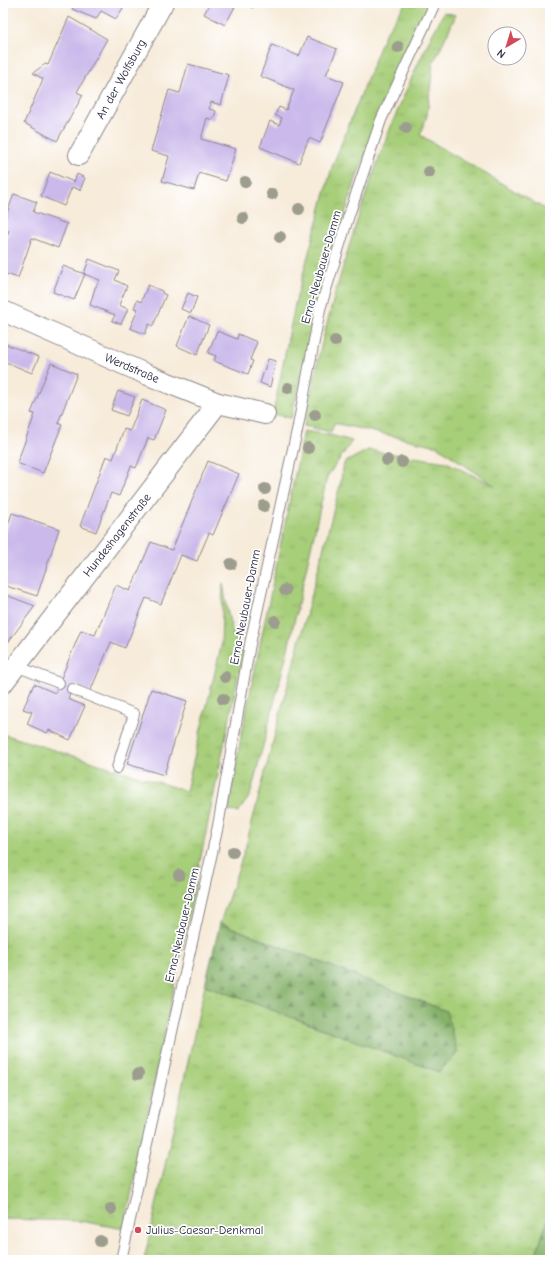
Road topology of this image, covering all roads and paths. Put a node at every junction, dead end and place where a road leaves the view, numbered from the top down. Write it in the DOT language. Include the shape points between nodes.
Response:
graph roads {
  1 [pos="163,3"];
  2 [pos="435,3"];
  3 [pos="78,155"];
  4 [pos="3,311"];
  5 [pos="218,403"];
  6 [pos="265,414"];
  7 [pos="16,666"];
  8 [pos="3,683"];
  9 [pos="59,683"];
  10 [pos="72,689"];
  11 [pos="117,768"];
  12 [pos="121,1260"];
  1 -- 3 [label="street, An der Wolfsburg"];
  2 -- 12 [label="lane, Erna-Neubauer-Damm" via="382,120 348,215 320,309 298,426 250,644 218,826"];
  4 -- 5 [label="street, Werdstraße"];
  5 -- 6 [label="street, Werdstraße"];
  5 -- 7 [label="street, Hundeshagenstraße"];
  7 -- 8 [label="street, Hundeshagenstraße"];
  7 -- 9 [label="lane"];
  10 -- 11 [label="lane" via="134,714"];
}
